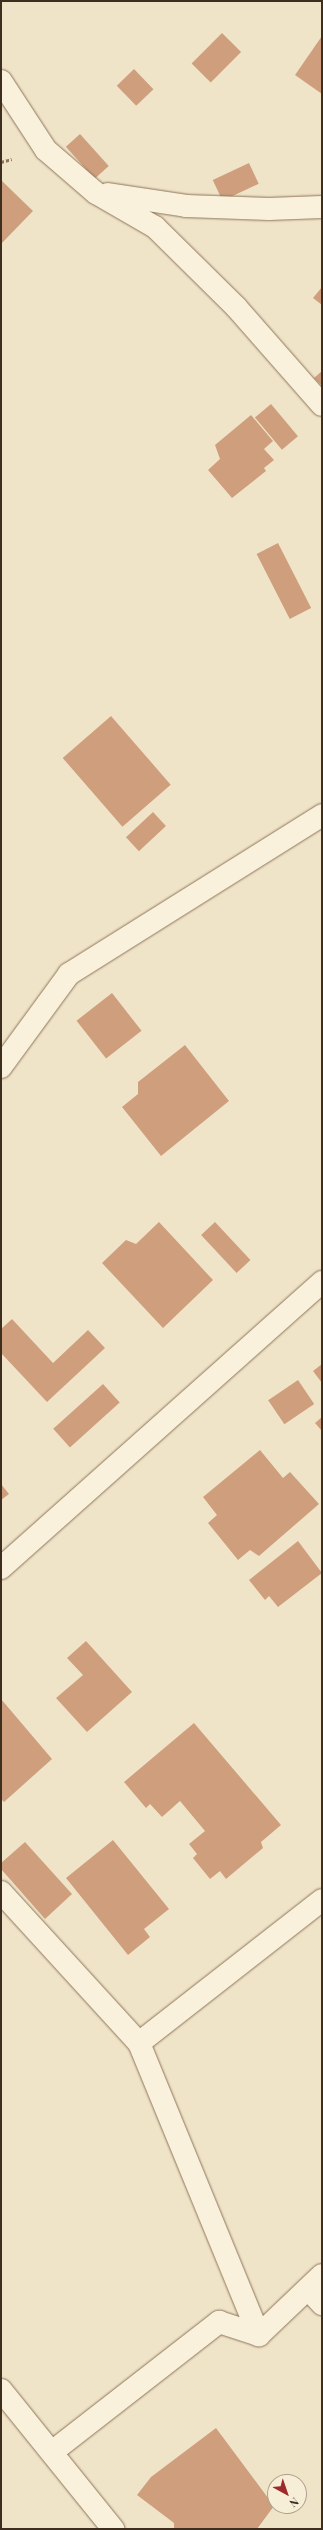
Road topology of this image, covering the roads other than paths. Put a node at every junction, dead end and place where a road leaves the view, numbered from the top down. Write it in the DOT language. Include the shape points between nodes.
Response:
graph roads {
  1 [pos="1,82"];
  2 [pos="96,192"];
  3 [pos="322,207"];
  4 [pos="322,405"];
  5 [pos="322,815"];
  6 [pos="1,1067"];
  7 [pos="322,1282"];
  8 [pos="1,1568"];
  9 [pos="1,1892"];
  10 [pos="322,1900"];
  11 [pos="139,2043"];
  12 [pos="317,2289"];
  13 [pos="259,2335"];
  14 [pos="1,2390"];
  15 [pos="52,2452"];
  16 [pos="113,2529"];
  1 -- 2 [label="street" via="46,150"];
  2 -- 3 [label="street" via="186,206 269,210"];
  2 -- 4 [label="street" via="156,227 236,307"];
  5 -- 6 [label="street" via="69,974"];
  7 -- 8 [label="street"];
  9 -- 11 [label="street"];
  10 -- 11 [label="street"];
  11 -- 13 [label="street"];
  12 -- 13 [label="street"];
  13 -- 15 [label="street" via="219,2322"];
  14 -- 15 [label="street"];
  15 -- 16 [label="street"];
}
